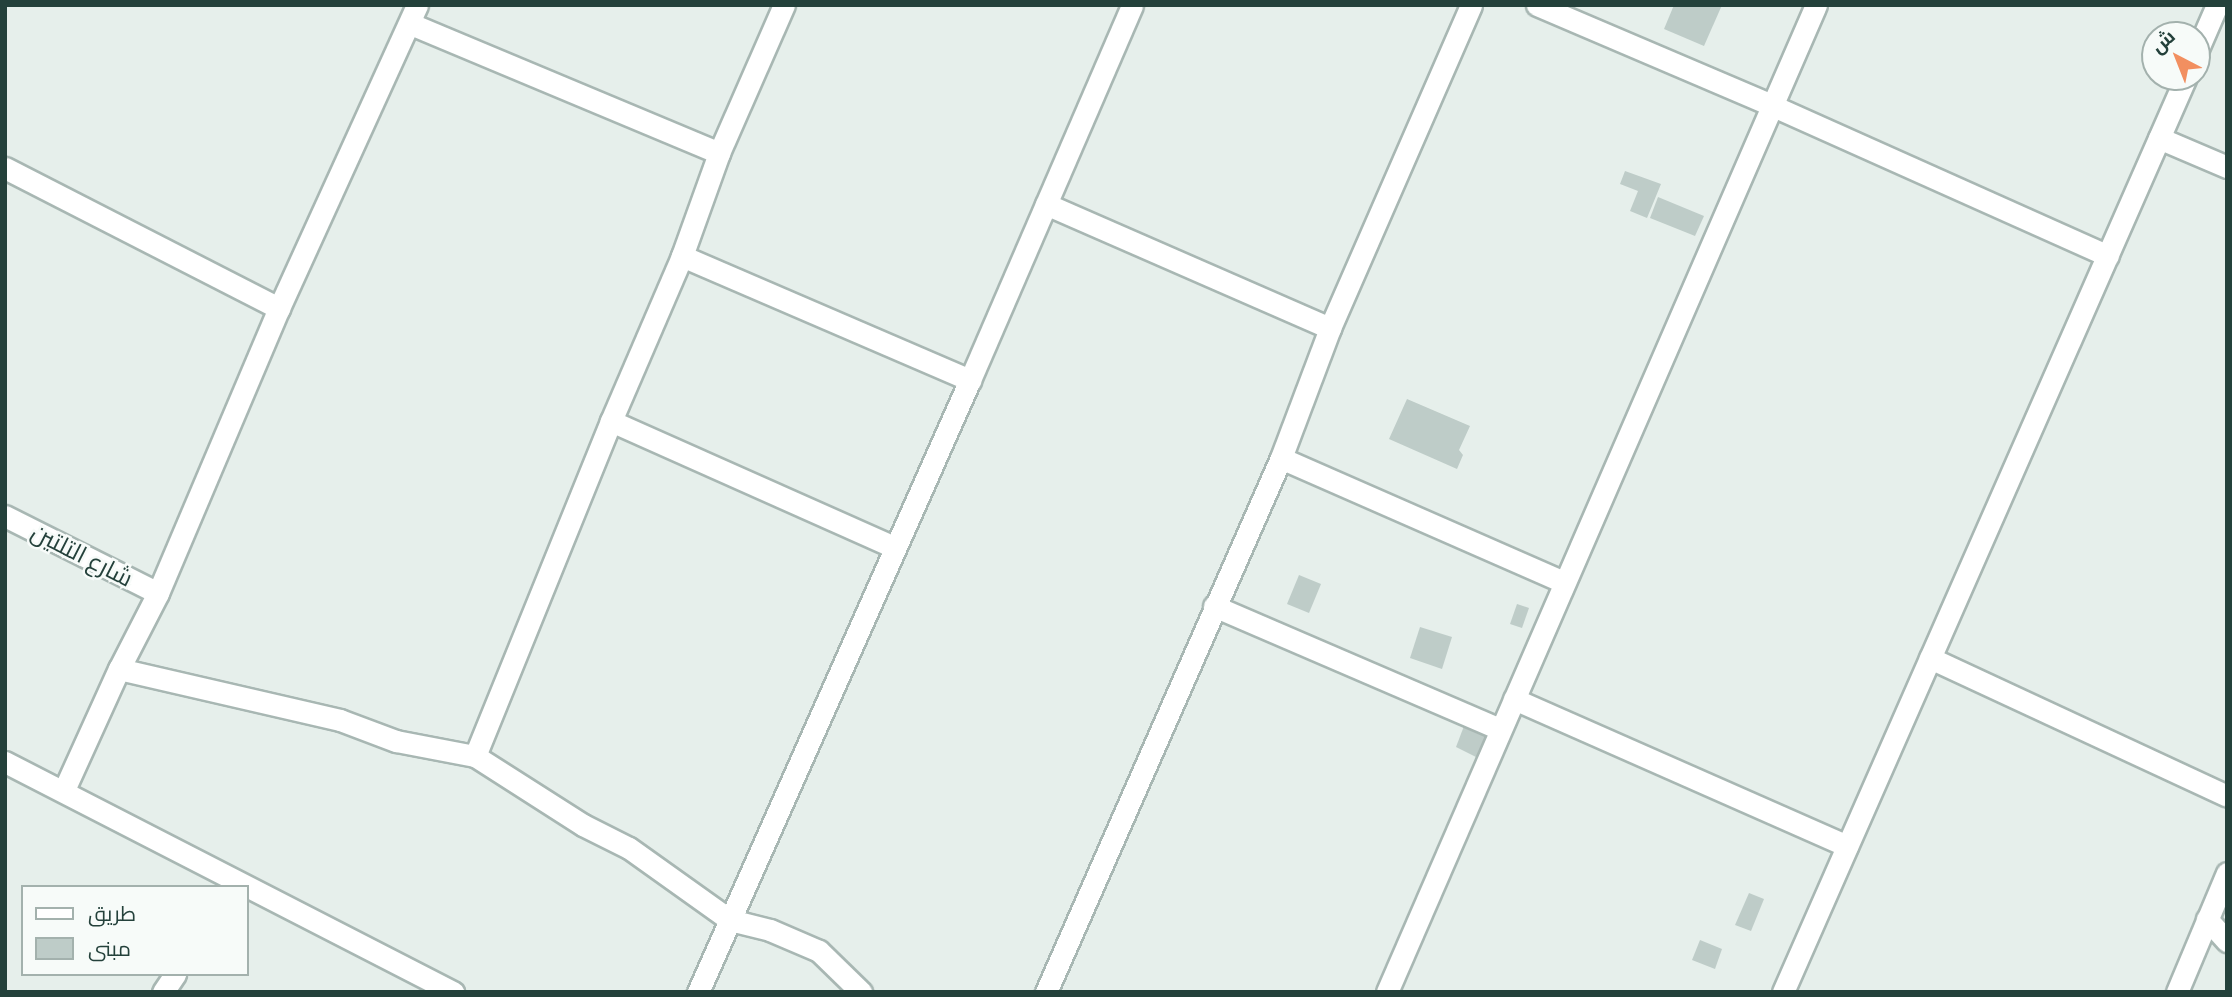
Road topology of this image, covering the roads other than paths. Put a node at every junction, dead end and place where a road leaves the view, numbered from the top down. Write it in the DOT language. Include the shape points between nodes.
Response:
graph roads {
  1 [pos="784,5"];
  2 [pos="1132,5"];
  3 [pos="1471,5"];
  4 [pos="1537,5"];
  5 [pos="1816,5"];
  6 [pos="414,15"];
  7 [pos="2180,91"];
  8 [pos="1771,105"];
  9 [pos="2159,138"];
  10 [pos="719,153"];
  11 [pos="5,167"];
  12 [pos="2227,167"];
  13 [pos="1046,204"];
  14 [pos="682,256"];
  15 [pos="2108,256"];
  16 [pos="278,308"];
  17 [pos="1330,328"];
  18 [pos="970,380"];
  19 [pos="611,421"];
  20 [pos="1281,457"];
  21 [pos="5,516"];
  22 [pos="894,547"];
  23 [pos="1564,582"];
  24 [pos="158,593"];
  25 [pos="1214,606"];
  26 [pos="1930,658"];
  27 [pos="119,669"];
  28 [pos="1514,699"];
  29 [pos="1500,729"];
  30 [pos="475,756"];
  31 [pos="5,762"];
  32 [pos="64,790"];
  33 [pos="2227,796"];
  34 [pos="1847,846"];
  35 [pos="2227,873"];
  36 [pos="236,883"];
  37 [pos="248,889"];
  38 [pos="2207,919"];
  39 [pos="730,920"];
  40 [pos="2227,941"];
  41 [pos="174,976"];
  42 [pos="163,992"];
  43 [pos="453,992"];
  44 [pos="698,992"];
  45 [pos="861,992"];
  46 [pos="1046,992"];
  47 [pos="1387,992"];
  48 [pos="1783,992"];
  49 [pos="2177,992"];
  1 -- 10 [label="street"];
  2 -- 13 [label="street"];
  3 -- 17 [label="street"];
  4 -- 8 [label="street"];
  5 -- 8 [label="street"];
  6 -- 10 [label="street"];
  6 -- 16 [label="street"];
  7 -- 9 [label="street"];
  8 -- 15 [label="street"];
  8 -- 23 [label="street"];
  9 -- 12 [label="street"];
  9 -- 15 [label="street"];
  10 -- 14 [label="street"];
  11 -- 16 [label="street"];
  13 -- 17 [label="street"];
  13 -- 18 [label="street"];
  14 -- 18 [label="street"];
  14 -- 19 [label="street"];
  15 -- 26 [label="street"];
  16 -- 24 [label="street"];
  17 -- 20 [label="street"];
  18 -- 22 [label="street"];
  19 -- 22 [label="street"];
  19 -- 30 [label="street"];
  20 -- 23 [label="street"];
  20 -- 25 [label="street"];
  21 -- 24 [label="street, شارع التلتين"];
  22 -- 39 [label="street"];
  23 -- 28 [label="street"];
  24 -- 27 [label="street"];
  25 -- 29 [label="street"];
  25 -- 46 [label="street"];
  26 -- 33 [label="street"];
  26 -- 34 [label="street"];
  27 -- 30 [label="street" via="340,720 396,741"];
  27 -- 32 [label="street"];
  28 -- 29 [label="street"];
  28 -- 34 [label="street"];
  29 -- 47 [label="street"];
  30 -- 39 [label="street" via="583,825 629,848"];
  31 -- 32 [label="street"];
  32 -- 36 [label="street"];
  34 -- 48 [label="street"];
  35 -- 38 [label="street"];
  37 -- 43 [label="street"];
  38 -- 40 [label="street"];
  38 -- 49 [label="street"];
  39 -- 44 [label="street"];
  39 -- 45 [label="street" via="770,930 819,951"];
  41 -- 42 [label="street"];
}
